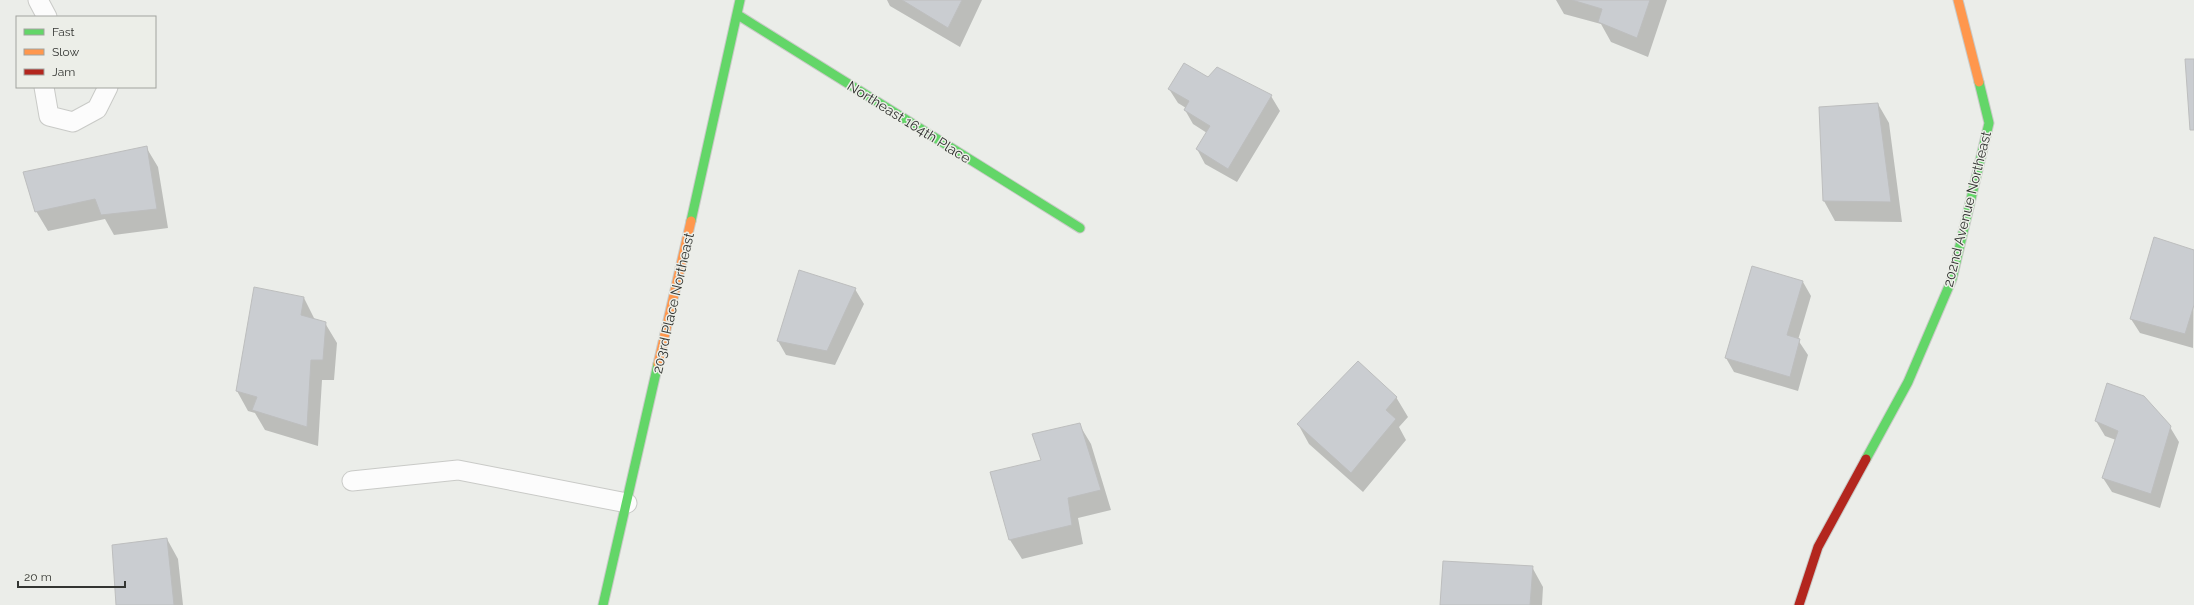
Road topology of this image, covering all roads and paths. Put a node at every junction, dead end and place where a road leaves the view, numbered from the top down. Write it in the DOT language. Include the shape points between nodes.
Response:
graph roads {
  1 [pos="38,0"];
  2 [pos="740,0"];
  3 [pos="1958,0"];
  4 [pos="738,15"];
  5 [pos="46,16"];
  6 [pos="44,88"];
  7 [pos="108,88"];
  8 [pos="1080,228"];
  9 [pos="352,481"];
  10 [pos="627,503"];
  11 [pos="603,605"];
  12 [pos="1799,605"];
  1 -- 5 [label="lane"];
  2 -- 4 [label="street, 203rd Place Northeast"];
  3 -- 12 [label="street, 202nd Avenue Northeast" via="1989,123 1952,279 1908,382 1818,547"];
  4 -- 8 [label="street, Northeast 164th Place"];
  4 -- 10 [label="street, 203rd Place Northeast"];
  6 -- 7 [label="lane" via="49,116 73,122 97,109"];
  9 -- 10 [label="lane" via="458,470"];
  10 -- 11 [label="street, 203rd Place Northeast"];
}
